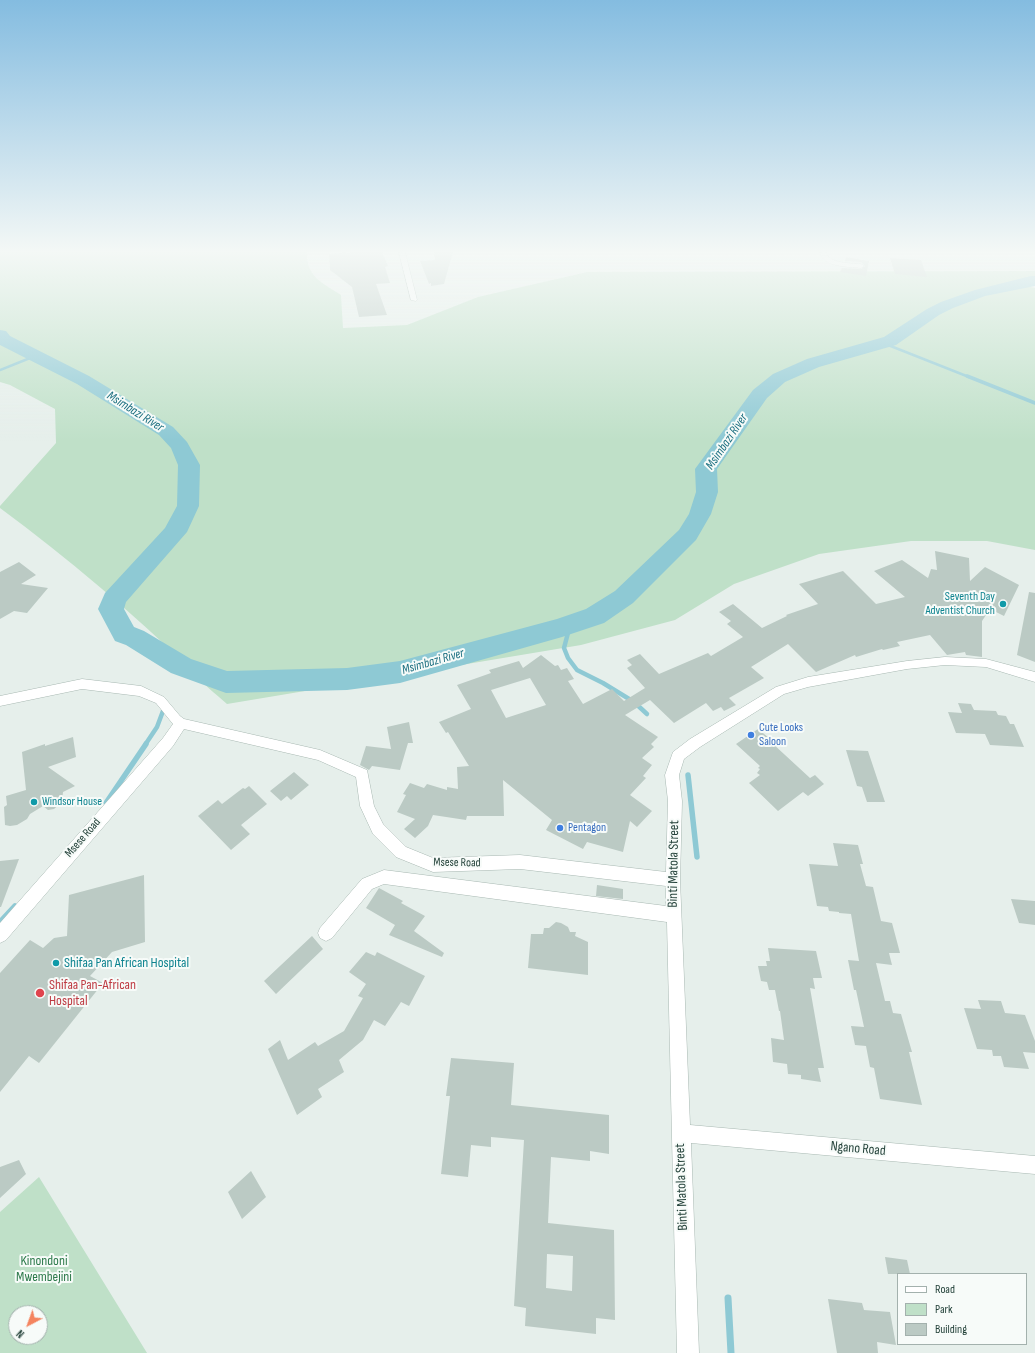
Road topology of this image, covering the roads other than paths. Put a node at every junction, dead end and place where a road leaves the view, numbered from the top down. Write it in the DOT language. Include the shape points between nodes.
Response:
graph roads {
  1 [pos="1035,676"];
  2 [pos="0,701"];
  3 [pos="181,723"];
  4 [pos="673,880"];
  5 [pos="674,915"];
  6 [pos="326,933"];
  7 [pos="0,935"];
  8 [pos="680,1133"];
  9 [pos="1035,1165"];
  10 [pos="688,1353"];
  1 -- 4 [label="street, Binti Matola Street" via="986,663 945,661 808,682 780,690 678,756 672,775 675,801"];
  2 -- 3 [label="street" via="82,684 141,691 160,700"];
  3 -- 4 [label="street, Msese Road" via="320,755 362,774 367,806 378,829 401,852 433,865 520,862"];
  3 -- 7 [label="street, Msese Road" via="168,742"];
  4 -- 5 [label="street, Binti Matola Street"];
  5 -- 6 [label="street" via="384,877 367,884"];
  5 -- 8 [label="street, Binti Matola Street"];
  8 -- 9 [label="street, Ngano Road"];
  8 -- 10 [label="street, Binti Matola Street"];
}
